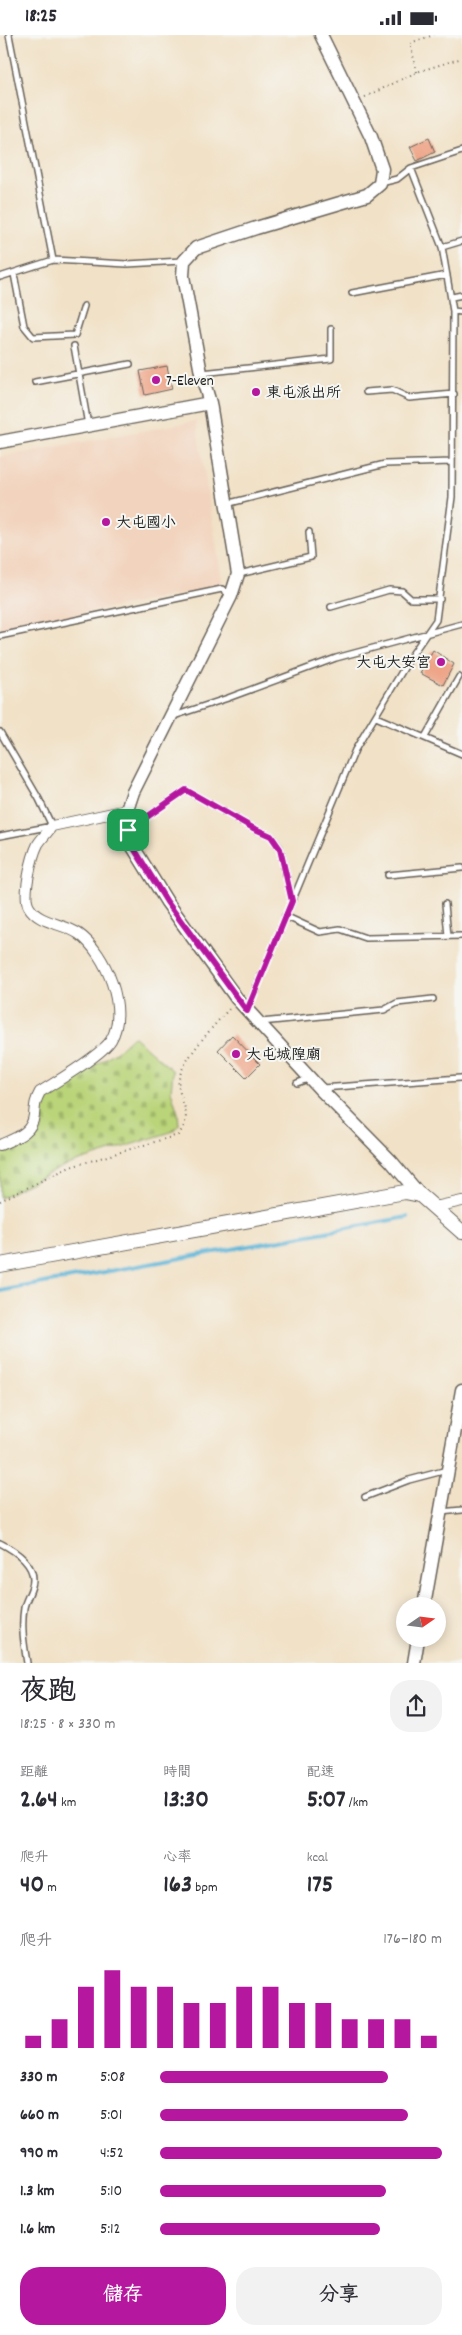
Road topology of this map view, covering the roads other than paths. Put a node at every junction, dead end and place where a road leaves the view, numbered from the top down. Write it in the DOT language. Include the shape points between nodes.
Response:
graph roads {
  1 [pos="9,35"];
  2 [pos="321,35"];
  3 [pos="462,151"];
  4 [pos="411,168"];
  5 [pos="380,184"];
  6 [pos="462,241"];
  7 [pos="442,247"];
  8 [pos="52,260"];
  9 [pos="184,261"];
  10 [pos="14,274"];
  11 [pos="447,275"];
  12 [pos="0,277"];
  13 [pos="352,293"];
  14 [pos="462,295"];
  15 [pos="452,297"];
  16 [pos="84,306"];
  17 [pos="453,311"];
  18 [pos="462,312"];
  19 [pos="331,329"];
  20 [pos="74,346"];
  21 [pos="130,364"];
  22 [pos="201,373"];
  23 [pos="79,374"];
  24 [pos="35,382"];
  25 [pos="366,392"];
  26 [pos="454,394"];
  27 [pos="210,403"];
  28 [pos="88,425"];
  29 [pos="0,442"];
  30 [pos="452,463"];
  31 [pos="225,504"];
  32 [pos="309,532"];
  33 [pos="238,574"];
  34 [pos="231,596"];
  35 [pos="440,599"];
  36 [pos="331,607"];
  37 [pos="462,624"];
  38 [pos="429,632"];
  39 [pos="0,635"];
  40 [pos="459,677"];
  41 [pos="169,717"];
  42 [pos="376,717"];
  43 [pos="0,732"];
  44 [pos="424,737"];
  45 [pos="462,754"];
  46 [pos="127,810"];
  47 [pos="52,826"];
  48 [pos="128,830"];
  49 [pos="0,836"];
  50 [pos="462,868"];
  51 [pos="388,875"];
  52 [pos="292,901"];
  53 [pos="445,904"];
  54 [pos="285,916"];
  55 [pos="448,936"];
  56 [pos="462,936"];
  57 [pos="432,999"];
  58 [pos="247,1011"];
  59 [pos="258,1022"];
  60 [pos="311,1078"];
  61 [pos="460,1078"];
  62 [pos="297,1083"];
  63 [pos="319,1088"];
  64 [pos="0,1145"];
  65 [pos="420,1195"];
  66 [pos="462,1201"];
  67 [pos="435,1207"];
  68 [pos="462,1233"];
  69 [pos="1,1263"];
  70 [pos="462,1390"];
  71 [pos="447,1470"];
  72 [pos="365,1497"];
  73 [pos="462,1510"];
  74 [pos="440,1513"];
  75 [pos="0,1543"];
  76 [pos="426,1597"];
  77 [pos="417,1647"];
  78 [pos="27,1663"];
  79 [pos="414,1663"];
  1 -- 8 [label="lane"];
  2 -- 5 [label="street" via="371,137 382,169"];
  3 -- 4 [label="lane"];
  4 -- 5 [label="lane" via="397,179"];
  4 -- 7 [label="lane"];
  5 -- 9 [label="street" via="368,195 196,248"];
  6 -- 7 [label="lane"];
  7 -- 11 [label="lane"];
  8 -- 9 [label="lane" via="127,264"];
  8 -- 10 [label="lane"];
  9 -- 22 [label="street" via="183,276"];
  10 -- 12 [label="lane"];
  10 -- 16 [label="lane" via="24,326 33,337 75,335"];
  11 -- 13 [label="lane"];
  11 -- 15 [label="lane"];
  14 -- 15 [label="lane"];
  15 -- 17 [label="lane"];
  17 -- 18 [label="lane"];
  17 -- 26 [label="lane"];
  19 -- 22 [label="lane" via="331,359"];
  20 -- 23 [label="lane"];
  21 -- 23 [label="lane"];
  22 -- 27 [label="street"];
  23 -- 24 [label="lane"];
  23 -- 28 [label="lane"];
  25 -- 26 [label="lane" via="392,390 410,398"];
  26 -- 30 [label="lane"];
  27 -- 28 [label="street"];
  27 -- 31 [label="street"];
  28 -- 29 [label="street"];
  30 -- 31 [label="lane" via="385,464"];
  30 -- 35 [label="lane" via="452,497"];
  31 -- 33 [label="street"];
  32 -- 33 [label="lane" via="311,557"];
  33 -- 34 [label="street"];
  34 -- 39 [label="lane" via="222,589"];
  34 -- 41 [label="street"];
  35 -- 36 [label="lane" via="411,599 402,591 389,591"];
  35 -- 38 [label="lane" via="436,620"];
  37 -- 38 [label="lane"];
  38 -- 41 [label="lane" via="336,658"];
  38 -- 42 [label="lane"];
  40 -- 44 [label="lane"];
  41 -- 46 [label="street"];
  42 -- 44 [label="lane"];
  42 -- 52 [label="lane" via="355,750"];
  43 -- 47 [label="lane"];
  44 -- 45 [label="lane"];
  46 -- 47 [label="street"];
  46 -- 48 [label="street"];
  47 -- 49 [label="lane"];
  47 -- 64 [label="street" via="38,844 32,863 26,891 28,907 36,915 78,933 88,942 112,983 118,1021 111,1040 99,1052 40,1092 28,1131"];
  48 -- 52 [label="lane" via="186,790 271,836 280,849"];
  48 -- 58 [label="street" via="130,842 167,902"];
  50 -- 51 [label="lane"];
  52 -- 54 [label="lane"];
  53 -- 55 [label="lane"];
  54 -- 55 [label="lane" via="320,932 340,929 366,938"];
  54 -- 58 [label="lane"];
  55 -- 56 [label="lane"];
  57 -- 59 [label="lane" via="397,1003 384,1010"];
  58 -- 59 [label="street"];
  59 -- 60 [label="street"];
  60 -- 62 [label="lane"];
  60 -- 63 [label="street"];
  61 -- 63 [label="lane"];
  63 -- 65 [label="street"];
  65 -- 67 [label="main road"];
  65 -- 69 [label="main road" via="405,1192 384,1195"];
  66 -- 67 [label="street"];
  67 -- 68 [label="main road"];
  70 -- 71 [label="street"];
  71 -- 72 [label="lane"];
  71 -- 74 [label="street"];
  73 -- 74 [label="lane"];
  74 -- 76 [label="street"];
  75 -- 78 [label="lane" via="29,1565 33,1585 24,1606 22,1632"];
  77 -- 79 [label="street"];
}
